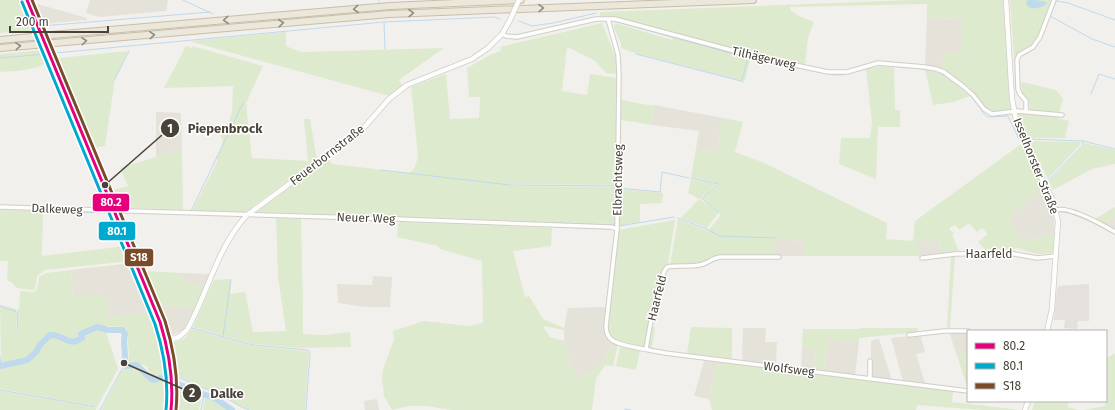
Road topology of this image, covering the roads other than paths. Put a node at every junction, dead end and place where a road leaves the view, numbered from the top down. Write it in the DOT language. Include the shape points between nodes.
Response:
graph roads {
  1 [pos="27,0"];
  2 [pos="520,0"];
  3 [pos="753,0"];
  4 [pos="1006,0"];
  5 [pos="1054,0"];
  6 [pos="608,19"];
  7 [pos="502,34"];
  8 [pos="0,40"];
  9 [pos="0,48"];
  10 [pos="1014,111"];
  11 [pos="1026,111"];
  12 [pos="1062,115"];
  13 [pos="0,207"];
  14 [pos="1056,210"];
  15 [pos="114,211"];
  16 [pos="247,215"];
  17 [pos="617,229"];
  18 [pos="1115,232"];
  19 [pos="1056,256"];
  20 [pos="780,257"];
  21 [pos="922,258"];
  22 [pos="1047,330"];
  23 [pos="967,331"];
  24 [pos="909,335"];
  25 [pos="166,340"];
  26 [pos="612,340"];
  27 [pos="646,349"];
  28 [pos="870,361"];
  29 [pos="870,378"];
  30 [pos="967,391"];
  31 [pos="171,410"];
  1 -- 15 [label="main road"];
  2 -- 7 [label="street, Feuerbornstraße, bridge"];
  2 -- 8 [label="highway, one-way, bridge" via="390,6"];
  9 -- 3 [label="highway, one-way, bridge" via="390,14"];
  4 -- 10 [label="street, Isselhorster Straße"];
  5 -- 11 [label="street" via="1040,37 1033,47 1019,55 1017,60 1018,89 1026,101"];
  6 -- 7 [label="street, Tilhägerweg" via="596,19 517,37"];
  6 -- 10 [label="street, Tilhägerweg" via="757,57 828,72 847,72 884,62 936,69 964,87 988,112 996,115"];
  6 -- 17 [label="street, Elbrachtsweg" via="618,55 620,74"];
  7 -- 16 [label="street, Feuerbornstraße" via="488,48 472,58 407,86 389,100 360,132"];
  10 -- 11 [label="street, Tilhägerweg"];
  10 -- 14 [label="street, Isselhorster Straße" via="1022,138"];
  11 -- 12 [label="street, Tilhägerweg"];
  13 -- 15 [label="street, Dalkeweg"];
  14 -- 18 [label="street" via="1061,209 1101,223"];
  14 -- 19 [label="street, Isselhorster Straße"];
  15 -- 16 [label="street, Neuer Weg"];
  15 -- 25 [label="main road"];
  16 -- 17 [label="street, Neuer Weg"];
  16 -- 25 [label="street, Feuerbornstraße" via="226,244 187,330 178,337"];
  17 -- 26 [label="street, Elbrachtsweg" via="606,326"];
  19 -- 21 [label="street, Haarfeld" via="1037,258 1009,252"];
  19 -- 22 [label="street, Isselhorster Straße" via="1052,309"];
  20 -- 27 [label="street, Haarfeld" via="720,257 702,265 667,267 662,274"];
  23 -- 24 [label="street" via="944,330"];
  25 -- 31 [label="main road" via="170,359"];
  26 -- 27 [label="street, Wolfsweg" via="619,344"];
  27 -- 29 [label="street, Wolfsweg" via="754,365"];
  28 -- 29 [label="street"];
  29 -- 30 [label="street, Wolfsweg"];
}
